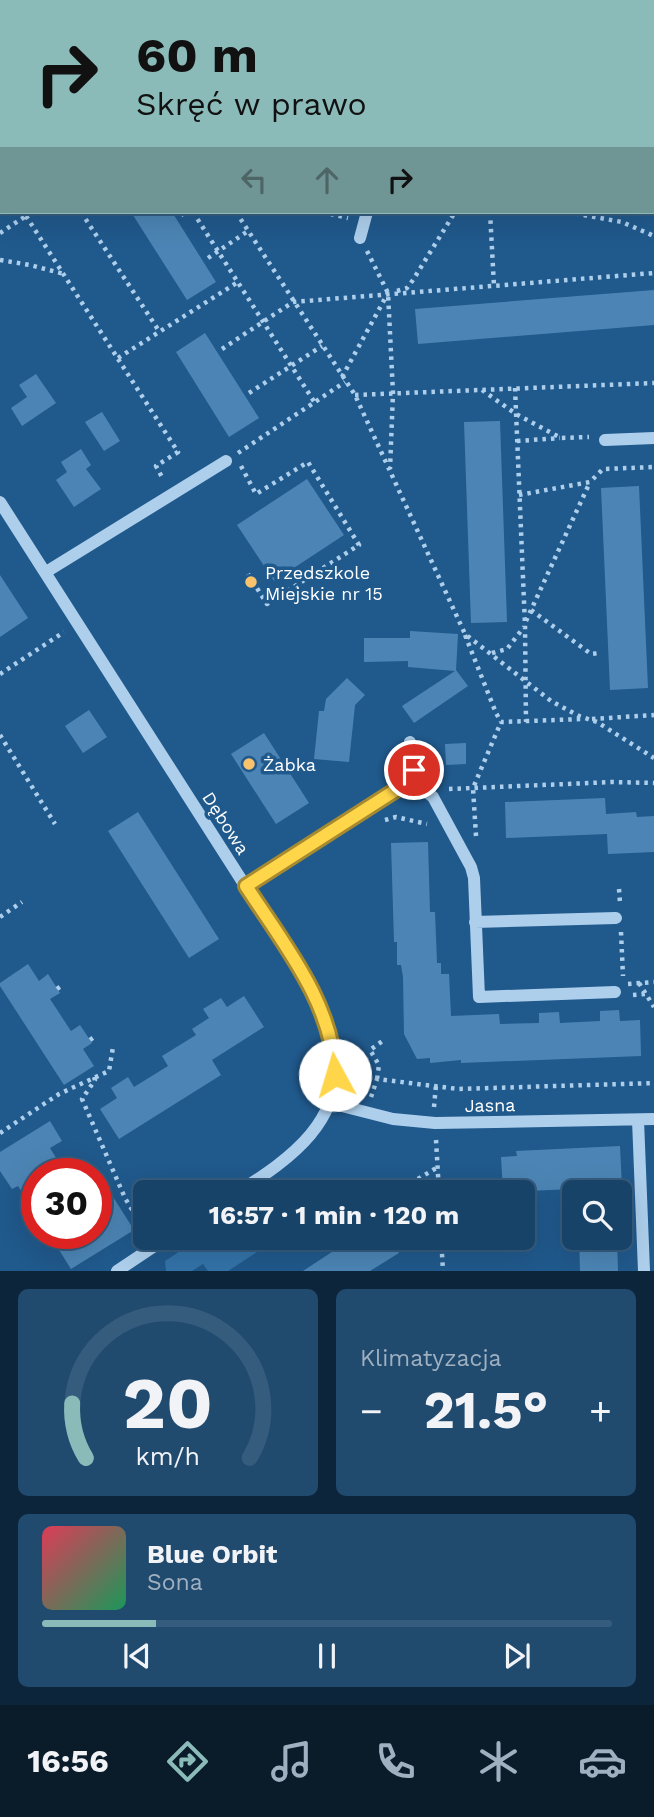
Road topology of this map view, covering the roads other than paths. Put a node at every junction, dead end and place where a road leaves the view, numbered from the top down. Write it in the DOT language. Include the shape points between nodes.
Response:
graph roads {
  1 [pos="365,217"];
  2 [pos="360,238"];
  3 [pos="654,438"];
  4 [pos="605,440"];
  5 [pos="226,461"];
  6 [pos="0,502"];
  7 [pos="46,572"];
  8 [pos="410,742"];
  9 [pos="412,784"];
  10 [pos="246,886"];
  11 [pos="616,918"];
  12 [pos="475,922"];
  13 [pos="615,992"];
  14 [pos="330,1103"];
  15 [pos="654,1119"];
  16 [pos="638,1120"];
  17 [pos="257,1180"];
  18 [pos="148,1250"];
  19 [pos="119,1270"];
  20 [pos="644,1271"];
  1 -- 2 [label="street"];
  3 -- 4 [label="street"];
  5 -- 7 [label="street"];
  6 -- 7 [label="street, Dębowa"];
  7 -- 10 [label="street, Dębowa"];
  8 -- 9 [label="street"];
  9 -- 10 [label="street" via="402,786"];
  9 -- 12 [label="street" via="433,797 471,867"];
  10 -- 14 [label="street, Dębowa" via="313,992 325,1021 335,1064"];
  11 -- 12 [label="street"];
  12 -- 13 [label="street" via="478,997"];
  14 -- 16 [label="street, Jasna" via="393,1119 435,1123"];
  14 -- 17 [label="street, Dębowa" via="299,1149"];
  15 -- 16 [label="street, Jasna"];
  16 -- 20 [label="street"];
  18 -- 19 [label="street"];
}
